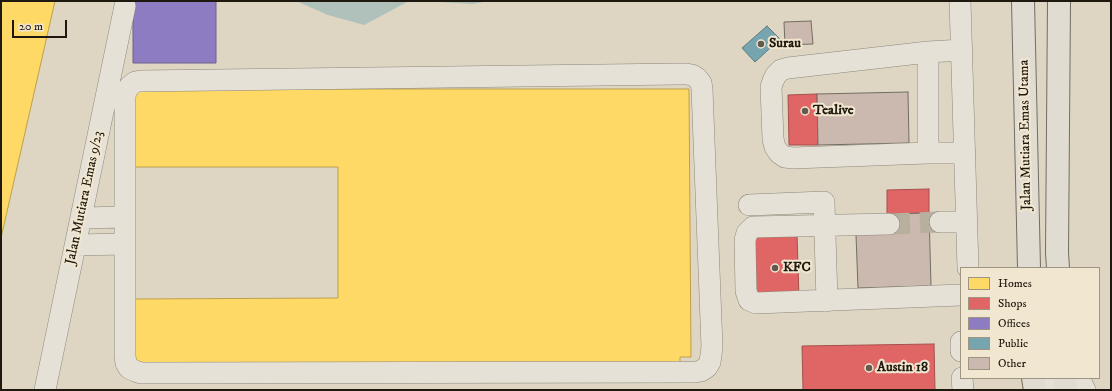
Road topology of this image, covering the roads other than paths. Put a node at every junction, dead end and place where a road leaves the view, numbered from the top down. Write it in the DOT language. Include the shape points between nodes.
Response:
graph roads {
  1 [pos="960,1"];
  2 [pos="1023,1"];
  3 [pos="1059,1"];
  4 [pos="125,6"];
  5 [pos="962,50"];
  6 [pos="928,52"];
  7 [pos="928,153"];
  8 [pos="965,153"];
  9 [pos="750,205"];
  10 [pos="125,216"];
  11 [pos="81,218"];
  12 [pos="940,222"];
  13 [pos="967,222"];
  14 [pos="889,224"];
  15 [pos="824,225"];
  16 [pos="125,244"];
  17 [pos="75,245"];
  18 [pos="968,267"];
  19 [pos="1029,267"];
  20 [pos="1058,267"];
  21 [pos="960,295"];
  22 [pos="827,301"];
  23 [pos="962,379"];
  24 [pos="1033,379"];
  25 [pos="1033,379"];
  26 [pos="1046,379"];
  27 [pos="1065,379"];
  28 [pos="1079,379"];
  29 [pos="45,390"];
  30 [pos="963,390"];
  31 [pos="1030,390"];
  32 [pos="1035,390"];
  33 [pos="1048,390"];
  34 [pos="1066,390"];
  35 [pos="1085,390"];
  1 -- 5 [label="street"];
  2 -- 19 [label="main road, Jalan Mutiara Emas Utama"];
  3 -- 20 [label="main road"];
  4 -- 11 [label="street, Jalan Mutiara Emas 9/23"];
  5 -- 6 [label="street"];
  5 -- 8 [label="street"];
  6 -- 7 [label="street"];
  6 -- 7 [label="street" via="788,68 776,75 771,87 774,147 785,157"];
  7 -- 8 [label="street"];
  8 -- 13 [label="street"];
  9 -- 15 [label="street" via="824,202"];
  10 -- 11 [label="street"];
  10 -- 16 [label="street"];
  10 -- 16 [label="street" via="125,97 126,91 135,82 692,75 701,83 702,89 712,339 710,362 707,367 695,372 141,373 129,368 125,356"];
  11 -- 17 [label="street, Jalan Mutiara Emas 9/23"];
  12 -- 13 [label="street"];
  13 -- 18 [label="street"];
  14 -- 15 [label="street"];
  15 -- 22 [label="street"];
  15 -- 22 [label="street" via="753,227 745,240 746,291 749,300 756,303"];
  16 -- 17 [label="street"];
  17 -- 29 [label="street, Jalan Mutiara Emas 9/23"];
  21 -- 22 [label="street"];
  23 -- 30 [label="street"];
  24 -- 31 [label="street"];
  25 -- 32 [label="main road"];
  26 -- 33 [label="street"];
  27 -- 34 [label="main road"];
  28 -- 35 [label="street"];
}
